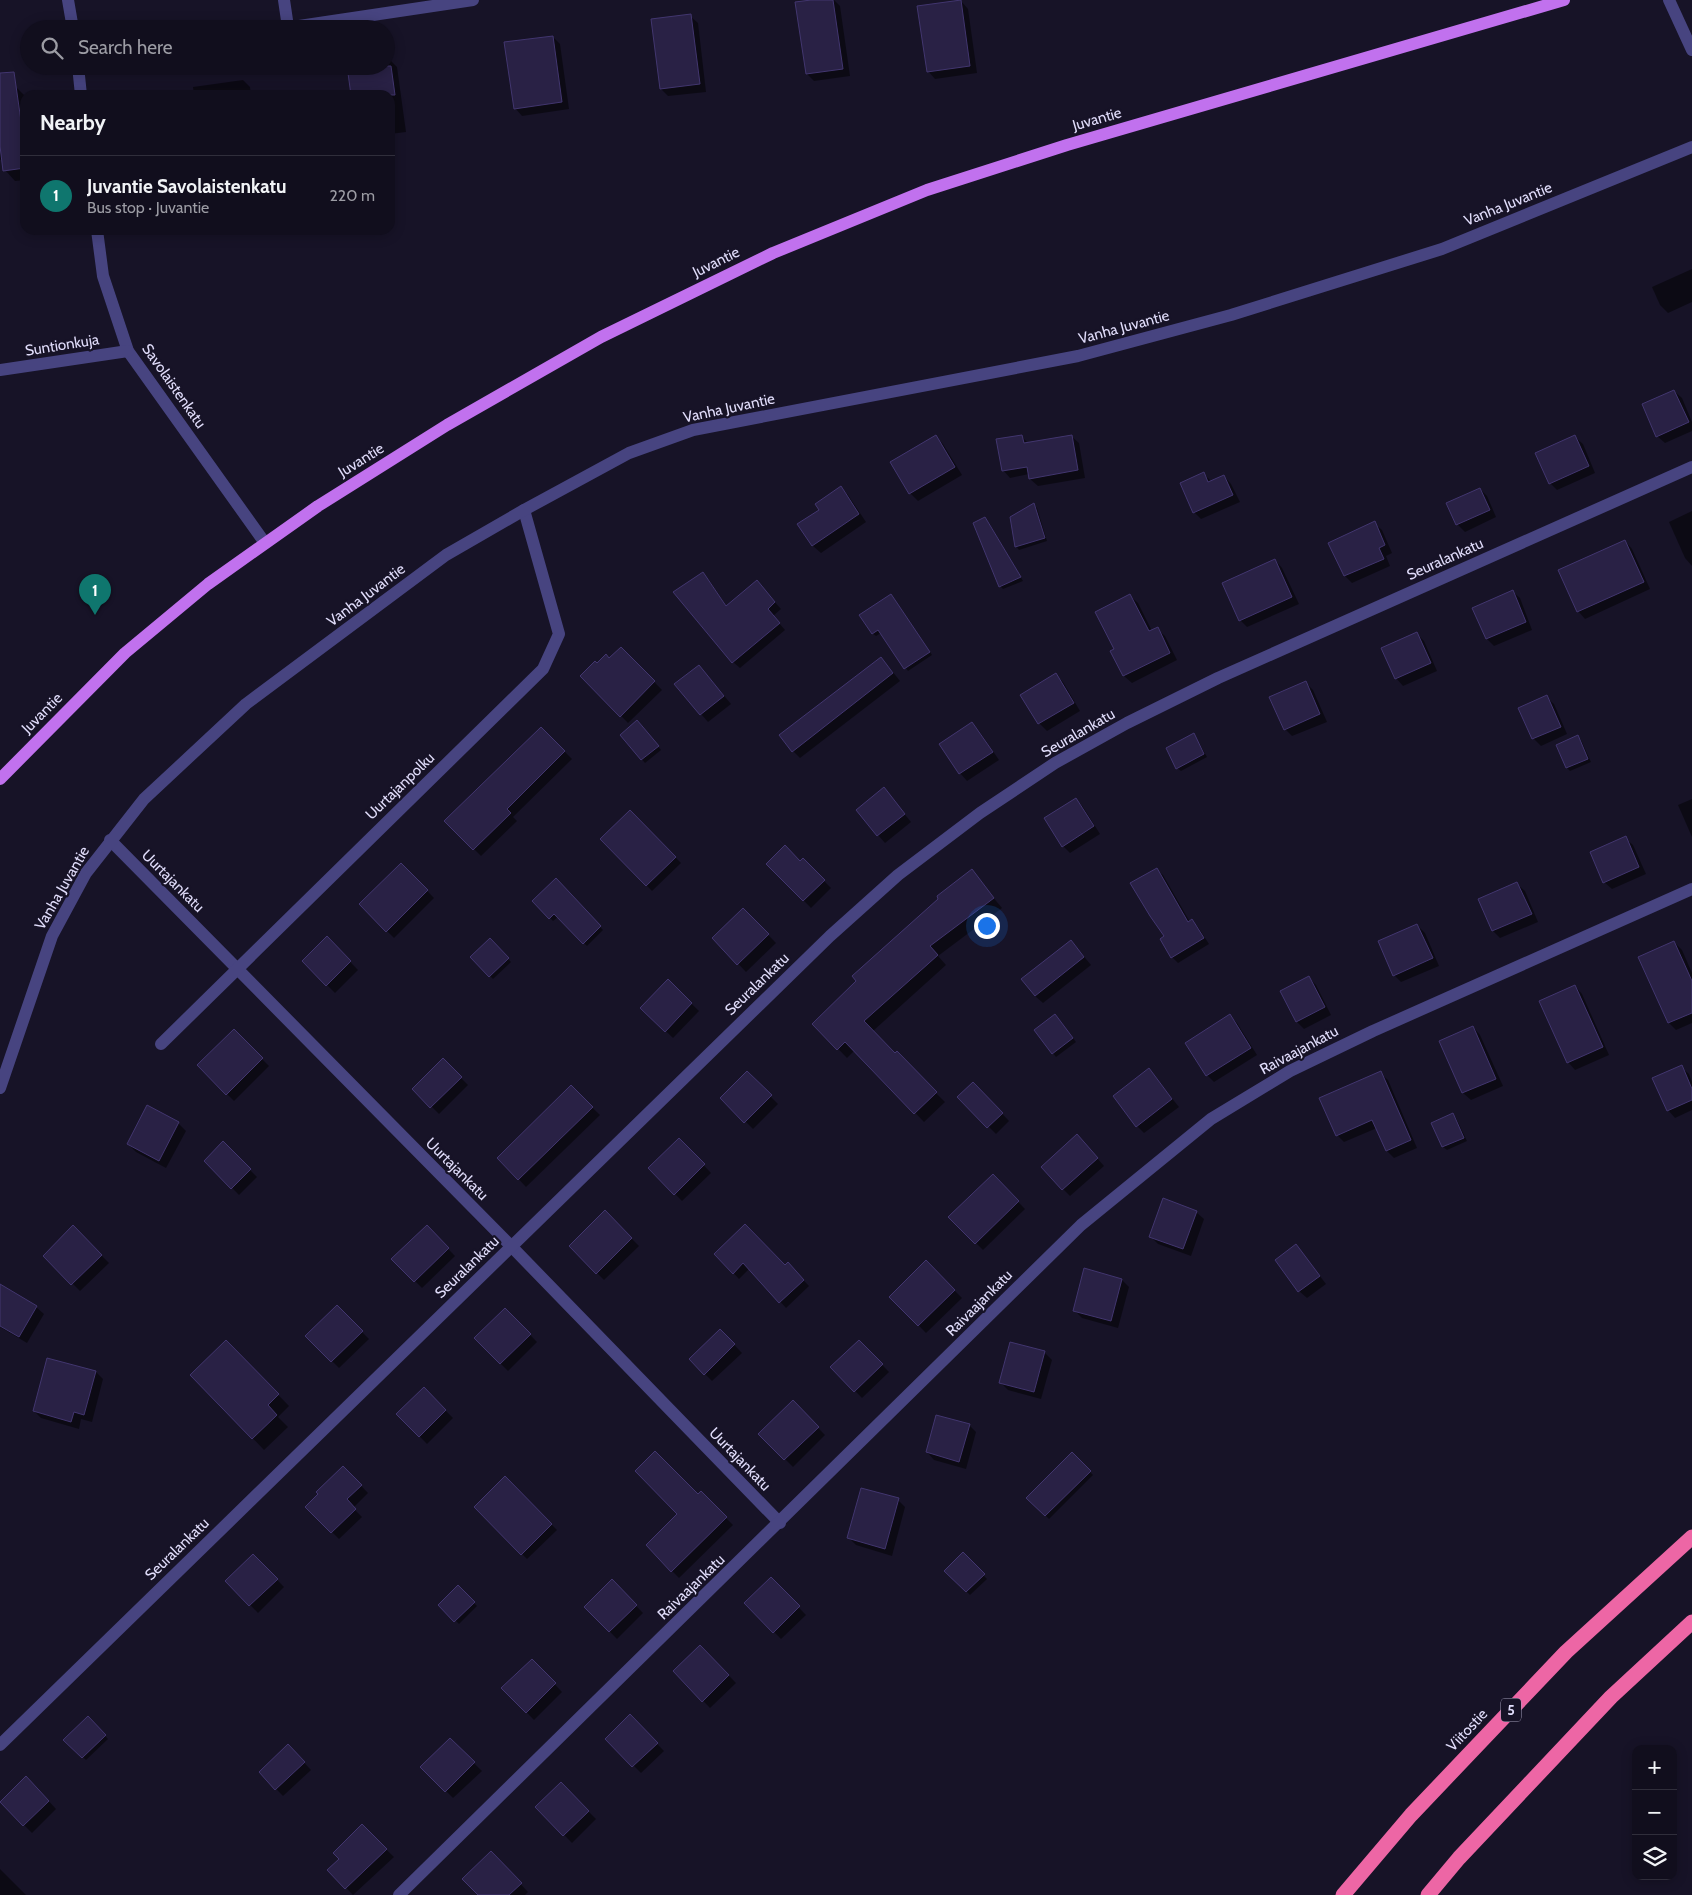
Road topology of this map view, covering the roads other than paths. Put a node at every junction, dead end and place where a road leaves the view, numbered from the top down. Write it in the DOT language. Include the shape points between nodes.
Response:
graph roads {
  1 [pos="68,0"];
  2 [pos="284,0"];
  3 [pos="473,0"];
  4 [pos="1564,0"];
  5 [pos="1668,0"];
  6 [pos="71,20"];
  7 [pos="284,20"];
  8 [pos="338,20"];
  9 [pos="1692,50"];
  10 [pos="79,75"];
  11 [pos="80,90"];
  12 [pos="1692,147"];
  13 [pos="98,235"];
  14 [pos="128,351"];
  15 [pos="0,370"];
  16 [pos="1692,467"];
  17 [pos="524,510"];
  18 [pos="266,543"];
  19 [pos="0,779"];
  20 [pos="110,840"];
  21 [pos="1692,888"];
  22 [pos="236,969"];
  23 [pos="161,1044"];
  24 [pos="0,1088"];
  25 [pos="511,1246"];
  26 [pos="780,1523"];
  27 [pos="1692,1537"];
  28 [pos="1692,1622"];
  29 [pos="0,1745"];
  30 [pos="399,1895"];
  31 [pos="1343,1895"];
  32 [pos="1428,1895"];
  1 -- 6 [label="street"];
  2 -- 7 [label="street"];
  3 -- 8 [label="street"];
  4 -- 18 [label="main road, Juvantie" via="1067,144 927,190 773,252 601,337 473,410 318,506"];
  5 -- 9 [label="street"];
  10 -- 11 [label="street"];
  12 -- 17 [label="street, Vanha Juvantie" via="1442,249 1231,315 1078,356 693,430 629,454"];
  13 -- 14 [label="street, Savolaistenkatu" via="103,276"];
  14 -- 15 [label="street, Suntionkuja"];
  14 -- 18 [label="street, Savolaistenkatu"];
  16 -- 25 [label="street, Seuralankatu" via="1218,678 1055,763 980,813 898,875 830,936"];
  17 -- 20 [label="street, Vanha Juvantie" via="446,555 246,704 144,799"];
  17 -- 22 [label="street, Uurtajanpolku" via="559,634 543,669"];
  18 -- 19 [label="main road, Juvantie" via="208,584 124,654"];
  20 -- 22 [label="street, Uurtajankatu"];
  20 -- 24 [label="street, Vanha Juvantie" via="86,873 52,936"];
  21 -- 26 [label="street, Raivaajankatu" via="1364,1035 1290,1071 1211,1119 1081,1225"];
  22 -- 23 [label="street, Uurtajanpolku"];
  22 -- 25 [label="street, Uurtajankatu"];
  25 -- 26 [label="street, Uurtajankatu"];
  25 -- 29 [label="street, Seuralankatu"];
  26 -- 30 [label="street, Raivaajankatu"];
  27 -- 31 [label="highway, Viitostie / 5" via="1566,1652 1411,1815"];
  28 -- 32 [label="highway" via="1611,1697"];
}
